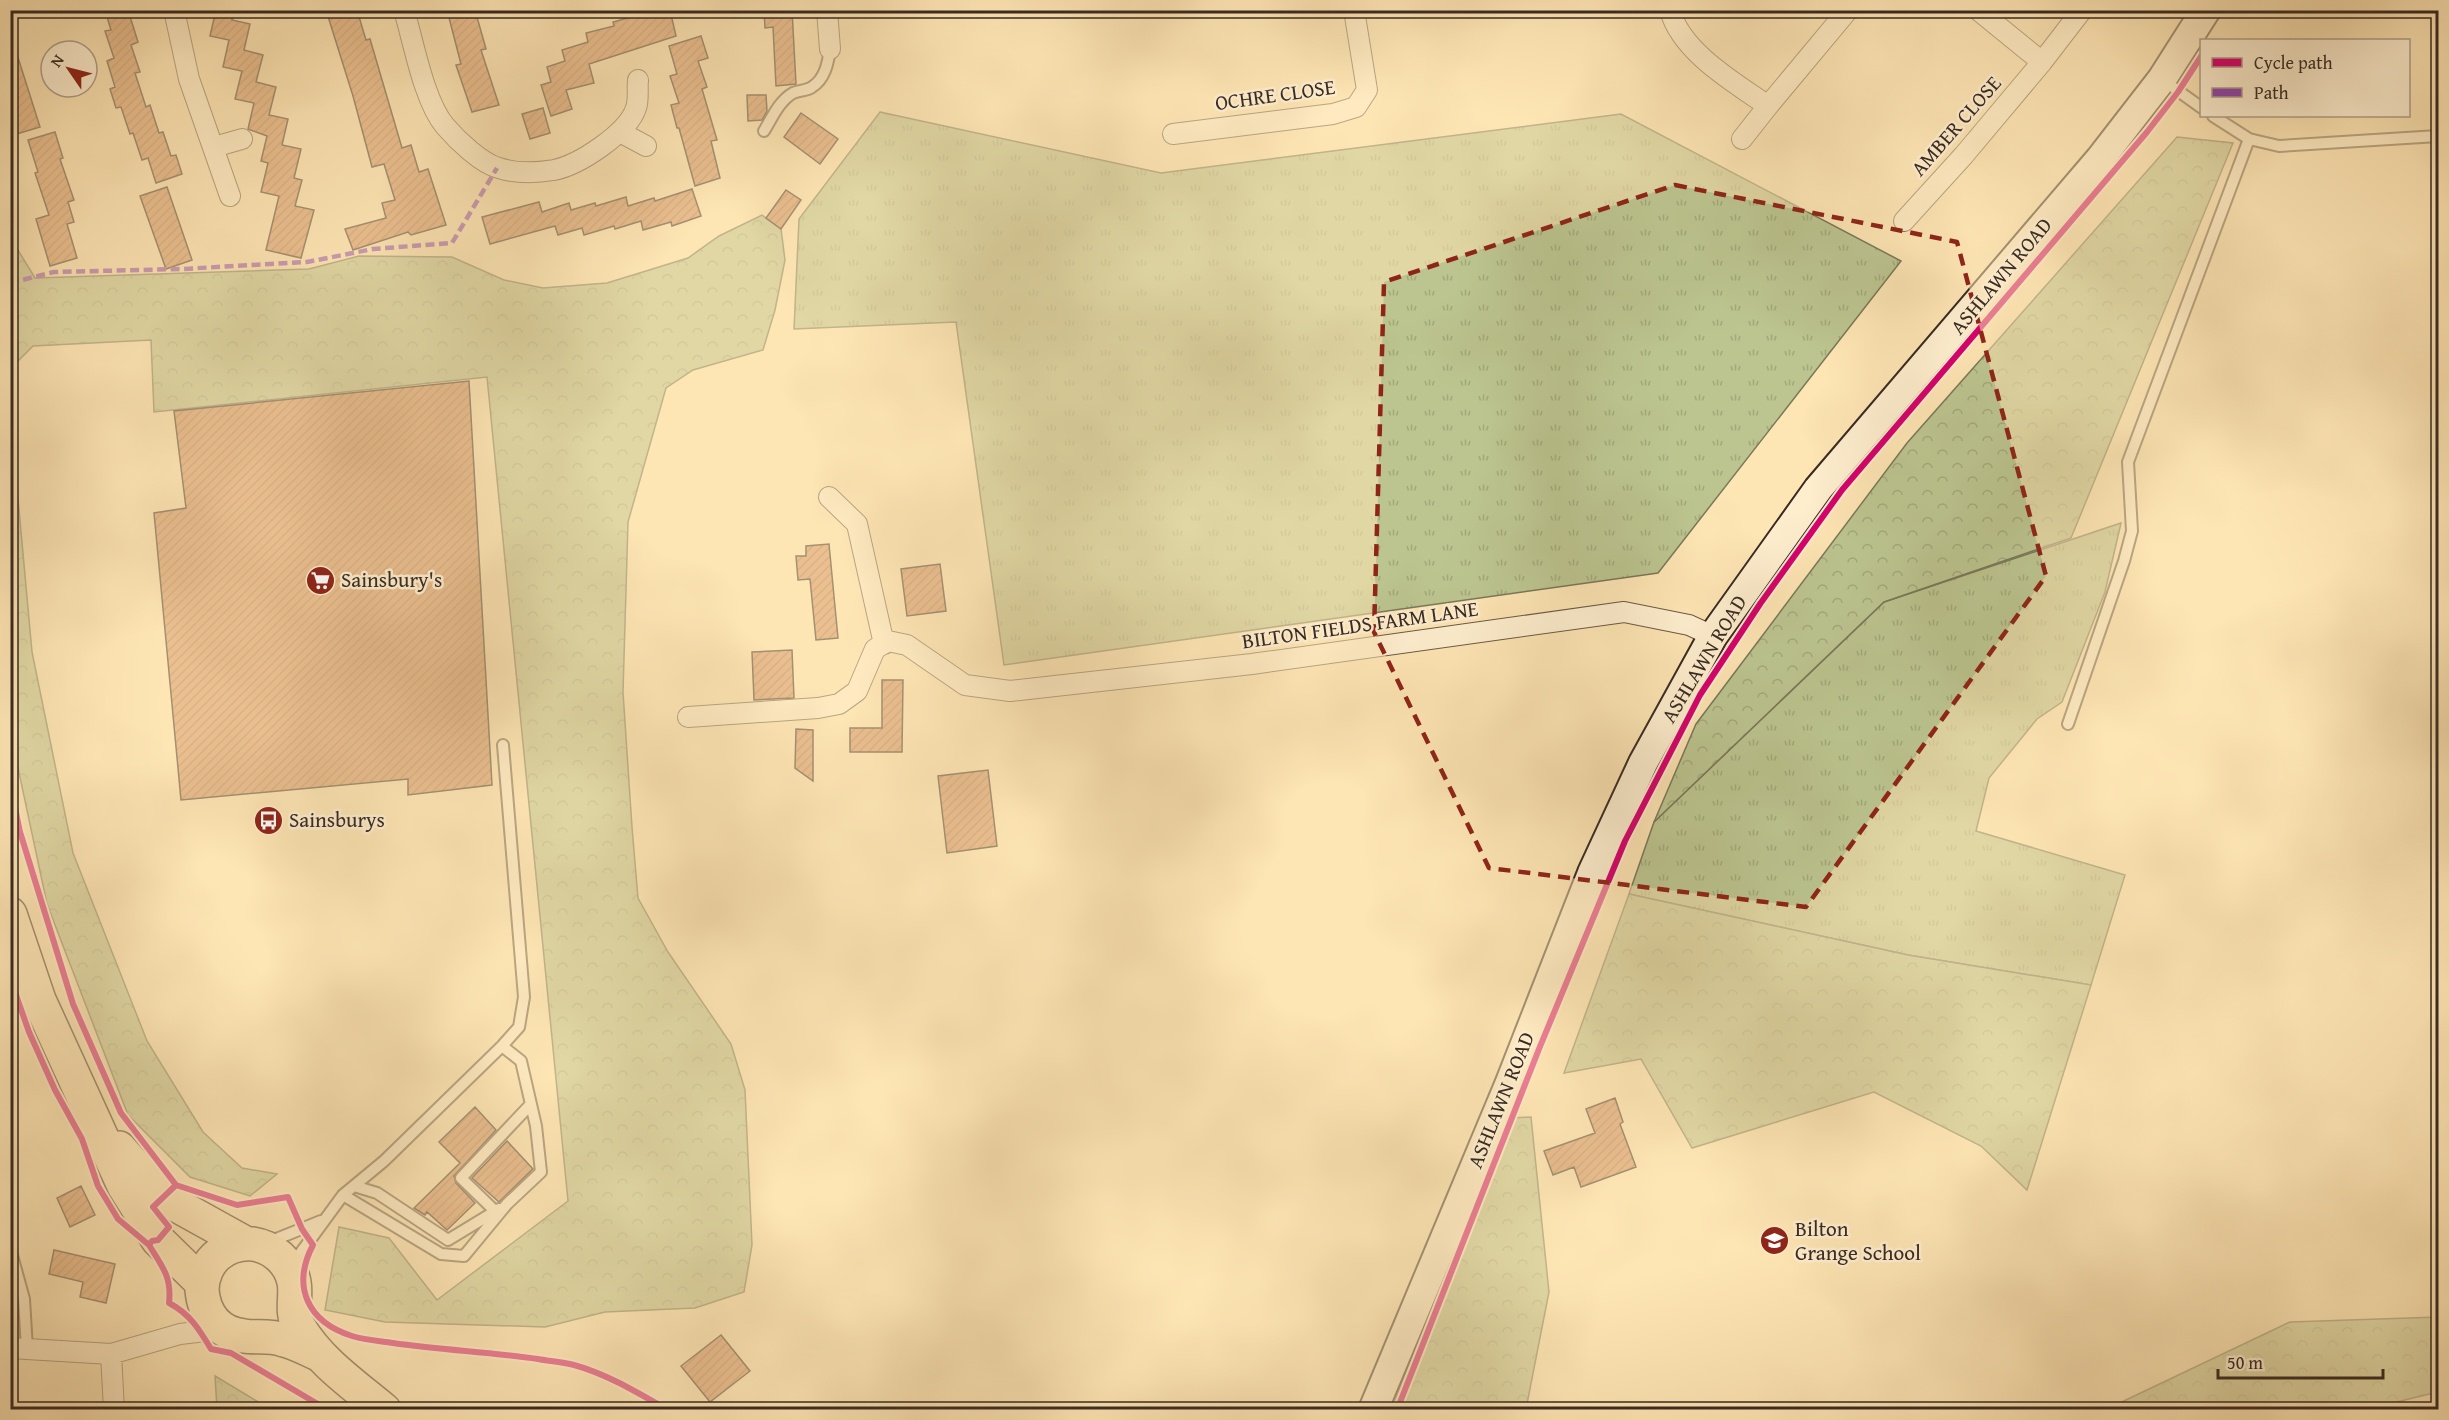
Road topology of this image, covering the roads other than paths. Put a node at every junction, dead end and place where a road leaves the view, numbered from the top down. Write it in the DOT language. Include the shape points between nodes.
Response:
graph roads {
  1 [pos="174,10"];
  2 [pos="404,10"];
  3 [pos="826,10"];
  4 [pos="1354,10"];
  5 [pos="1670,10"];
  6 [pos="1848,10"];
  7 [pos="1978,10"];
  8 [pos="2082,10"];
  9 [pos="2206,10"];
  10 [pos="830,49"];
  11 [pos="2042,62"];
  12 [pos="2162,79"];
  13 [pos="638,80"];
  14 [pos="1768,106"];
  15 [pos="2200,107"];
  16 [pos="2214,117"];
  17 [pos="764,131"];
  18 [pos="620,132"];
  19 [pos="1173,134"];
  20 [pos="2439,136"];
  21 [pos="1742,139"];
  22 [pos="242,140"];
  23 [pos="2249,140"];
  24 [pos="646,146"];
  25 [pos="214,147"];
  26 [pos="230,196"];
  27 [pos="1904,220"];
  28 [pos="829,497"];
  29 [pos="1713,636"];
  30 [pos="884,644"];
  31 [pos="688,717"];
  32 [pos="2068,724"];
  33 [pos="503,745"];
  34 [pos="10,914"];
  35 [pos="502,1047"];
  36 [pos="531,1104"];
  37 [pos="96,1122"];
  38 [pos="354,1186"];
  39 [pos="343,1195"];
  40 [pos="507,1204"];
  41 [pos="495,1211"];
  42 [pos="322,1221"];
  43 [pos="253,1244"];
  44 [pos="10,1248"];
  45 [pos="289,1269"];
  46 [pos="292,1304"];
  47 [pos="209,1305"];
  48 [pos="180,1334"];
  49 [pos="261,1335"];
  50 [pos="19,1349"];
  51 [pos="111,1354"];
  52 [pos="318,1354"];
  53 [pos="114,1410"];
  54 [pos="384,1410"];
  55 [pos="1373,1410"];
  1 -- 25 [label="street" via="189,79"];
  2 -- 18 [label="street" via="433,109 465,146 497,168 525,173 556,169"];
  3 -- 10 [label="street"];
  4 -- 19 [label="street, OCHRE CLOSE" via="1367,90 1356,107 1333,114"];
  5 -- 14 [label="street" via="1673,23 1699,54"];
  6 -- 14 [label="street"];
  7 -- 11 [label="street"];
  8 -- 11 [label="street, AMBER CLOSE"];
  9 -- 12 [label="main road, ASHLAWN ROAD"];
  10 -- 17 [label="lane" via="822,78 780,105"];
  11 -- 27 [label="street, AMBER CLOSE"];
  12 -- 15 [label="lane"];
  12 -- 29 [label="main road, ASHLAWN ROAD" via="2100,159 1818,489"];
  13 -- 18 [label="street" via="636,108"];
  14 -- 21 [label="street"];
  16 -- 23 [label="lane"];
  18 -- 24 [label="street"];
  20 -- 23 [label="lane" via="2279,146"];
  22 -- 25 [label="street"];
  23 -- 32 [label="lane" via="2128,462 2132,531"];
  25 -- 26 [label="street"];
  28 -- 30 [label="street" via="857,524"];
  29 -- 30 [label="street, BILTON FIELDS FARM LANE" via="1689,625 1624,612 1252,664 1010,690 965,685 907,645 888,641"];
  29 -- 55 [label="main road, ASHLAWN ROAD" via="1643,763 1592,873 1509,1085"];
  30 -- 31 [label="street" via="875,649 857,691 839,704"];
  33 -- 35 [label="lane" via="524,998 519,1027"];
  34 -- 37 [label="highway" via="39,1000"];
  35 -- 36 [label="lane" via="521,1061"];
  35 -- 38 [label="lane"];
  36 -- 40 [label="lane" via="541,1172"];
  36 -- 41 [label="lane" via="461,1178"];
  37 -- 43 [label="highway" via="162,1197"];
  37 -- 47 [label="highway" via="124,1186 158,1240"];
  38 -- 39 [label="lane"];
  38 -- 41 [label="lane" via="376,1193 448,1240"];
  39 -- 40 [label="lane" via="441,1254 464,1256"];
  39 -- 42 [label="lane"];
  40 -- 41 [label="lane"];
  42 -- 43 [label="lane"];
  42 -- 45 [label="lane"];
  43 -- 45 [label="highway" via="280,1256"];
  43 -- 47 [label="highway" via="229,1247 207,1268"];
  44 -- 50 [label="lane" via="24,1299"];
  45 -- 46 [label="highway" via="294,1284"];
  46 -- 49 [label="highway" via="285,1318"];
  46 -- 52 [label="highway" via="298,1325"];
  47 -- 48 [label="street"];
  47 -- 48 [label="street"];
  47 -- 49 [label="highway" via="244,1337"];
  48 -- 51 [label="street"];
  49 -- 52 [label="highway"];
  50 -- 51 [label="street"];
  51 -- 53 [label="street"];
  52 -- 54 [label="highway"];
}
